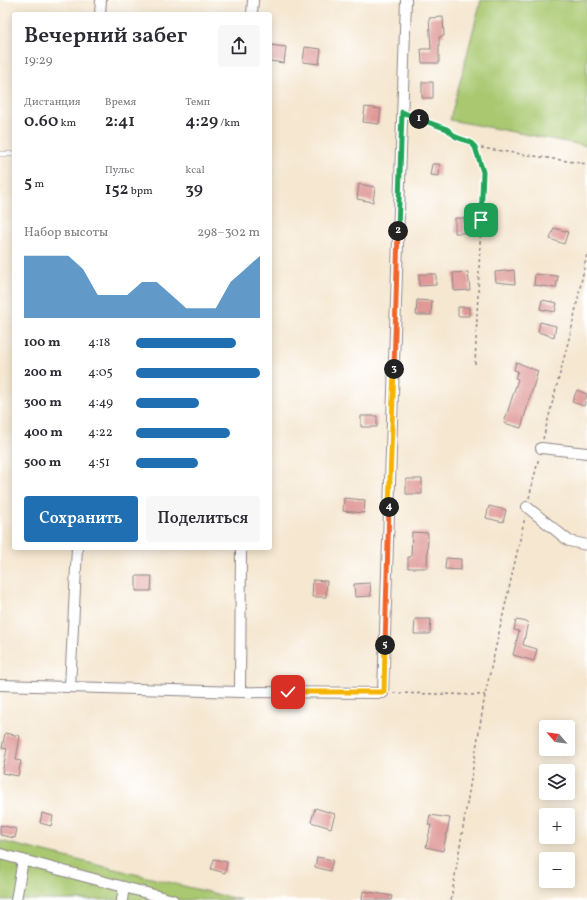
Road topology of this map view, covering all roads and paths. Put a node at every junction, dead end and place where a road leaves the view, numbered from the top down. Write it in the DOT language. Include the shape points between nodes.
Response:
graph roads {
  1 [pos="101,0"];
  2 [pos="253,0"];
  3 [pos="406,0"];
  4 [pos="100,12"];
  5 [pos="252,12"];
  6 [pos="402,112"];
  7 [pos="475,147"];
  8 [pos="0,154"];
  9 [pos="12,154"];
  10 [pos="587,164"];
  11 [pos="587,254"];
  12 [pos="476,365"];
  13 [pos="541,448"];
  14 [pos="587,453"];
  15 [pos="527,507"];
  16 [pos="587,545"];
  17 [pos="77,550"];
  18 [pos="241,550"];
  19 [pos="0,685"];
  20 [pos="70,687"];
  21 [pos="240,692"];
  22 [pos="384,692"];
  23 [pos="485,695"];
  24 [pos="0,854"];
  25 [pos="23,860"];
  26 [pos="124,887"];
  27 [pos="16,900"];
  28 [pos="122,900"];
  29 [pos="173,900"];
  30 [pos="451,900"];
  1 -- 4 [label="street"];
  2 -- 5 [label="street"];
  3 -- 6 [label="street"];
  6 -- 7 [label="path" via="447,129"];
  6 -- 22 [label="street"];
  7 -- 10 [label="path"];
  7 -- 12 [label="path" via="483,172"];
  8 -- 9 [label="lane"];
  11 -- 13 [label="path" via="572,327"];
  13 -- 14 [label="street"];
  13 -- 15 [label="path"];
  15 -- 16 [label="street" via="568,541"];
  15 -- 23 [label="path"];
  17 -- 20 [label="street"];
  18 -- 21 [label="street"];
  19 -- 20 [label="street"];
  20 -- 21 [label="street"];
  21 -- 22 [label="street"];
  22 -- 23 [label="path"];
  23 -- 30 [label="path"];
  24 -- 25 [label="street"];
  25 -- 26 [label="street"];
  25 -- 27 [label="street"];
  26 -- 28 [label="street"];
  26 -- 29 [label="street"];
}
